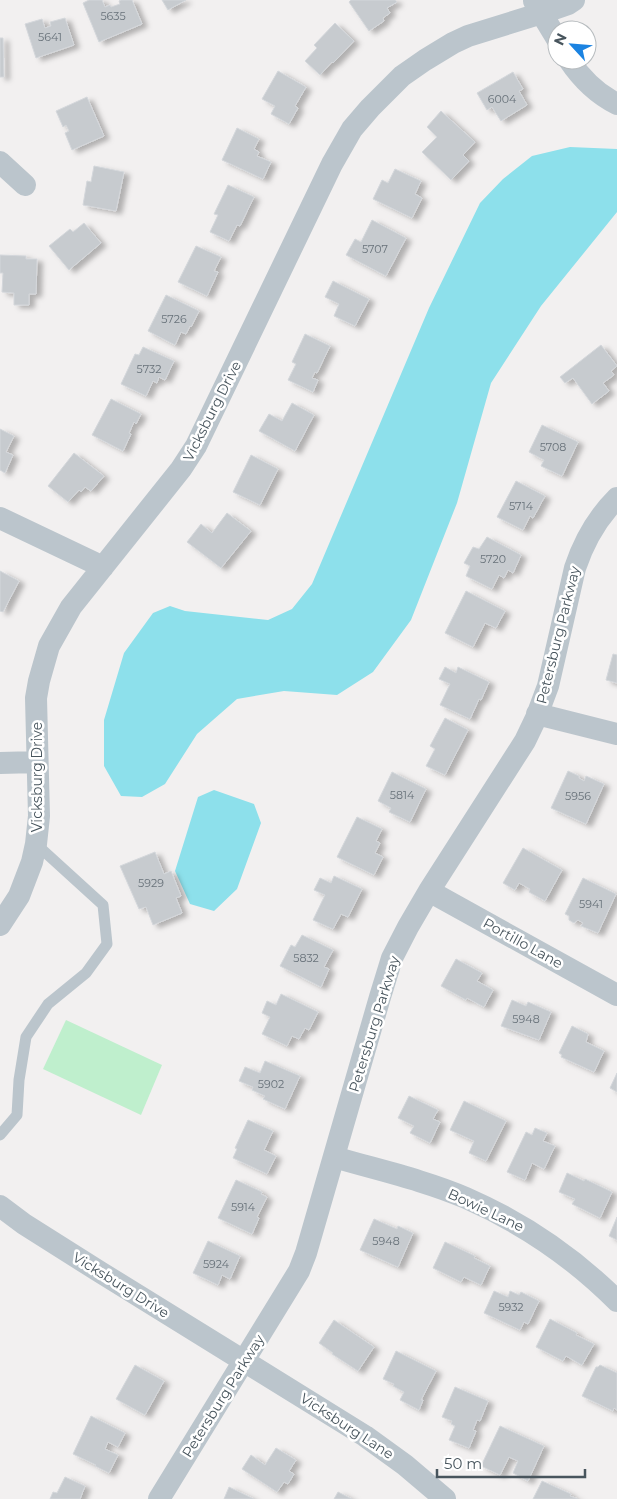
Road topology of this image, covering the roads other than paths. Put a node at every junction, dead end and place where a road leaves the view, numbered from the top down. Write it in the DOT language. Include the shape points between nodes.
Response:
graph roads {
  1 [pos="574,0"];
  2 [pos="538,7"];
  3 [pos="547,22"];
  4 [pos="577,70"];
  5 [pos="617,104"];
  6 [pos="0,162"];
  7 [pos="25,185"];
  8 [pos="617,498"];
  9 [pos="0,518"];
  10 [pos="104,567"];
  11 [pos="537,714"];
  12 [pos="617,734"];
  13 [pos="37,762"];
  14 [pos="0,763"];
  15 [pos="36,844"];
  16 [pos="429,891"];
  17 [pos="0,925"];
  18 [pos="617,995"];
  19 [pos="0,1135"];
  20 [pos="334,1157"];
  21 [pos="0,1206"];
  22 [pos="617,1301"];
  23 [pos="244,1361"];
  24 [pos="159,1499"];
  25 [pos="445,1499"];
  1 -- 2 [label="street, Vicksburg Drive" via="568,4"];
  2 -- 3 [label="street"];
  2 -- 10 [label="street, Vicksburg Drive" via="446,47 402,76 358,122 332,164 196,446 182,470"];
  4 -- 5 [label="street" via="603,96"];
  6 -- 7 [label="street"];
  8 -- 11 [label="street, Petersburg Parkway" via="589,533 581,550 548,686"];
  9 -- 10 [label="street"];
  10 -- 13 [label="street, Vicksburg Drive" via="71,607 49,646 36,698"];
  11 -- 12 [label="street"];
  11 -- 16 [label="street, Petersburg Parkway" via="525,741"];
  13 -- 14 [label="street"];
  13 -- 15 [label="street, Vicksburg Drive" via="39,816"];
  15 -- 17 [label="street, Vicksburg Drive" via="19,896"];
  15 -- 19 [label="lane" via="104,905 107,944 86,973 48,1004 26,1037 17,1115"];
  16 -- 18 [label="street, Portillo Lane"];
  16 -- 20 [label="street, Petersburg Parkway" via="392,958"];
  20 -- 22 [label="street, Bowie Lane" via="449,1192 500,1214 556,1248"];
  20 -- 23 [label="street, Petersburg Parkway" via="299,1271"];
  21 -- 23 [label="street, Vicksburg Drive"];
  23 -- 24 [label="street, Petersburg Parkway"];
  23 -- 25 [label="street, Vicksburg Lane" via="382,1448"];
}
